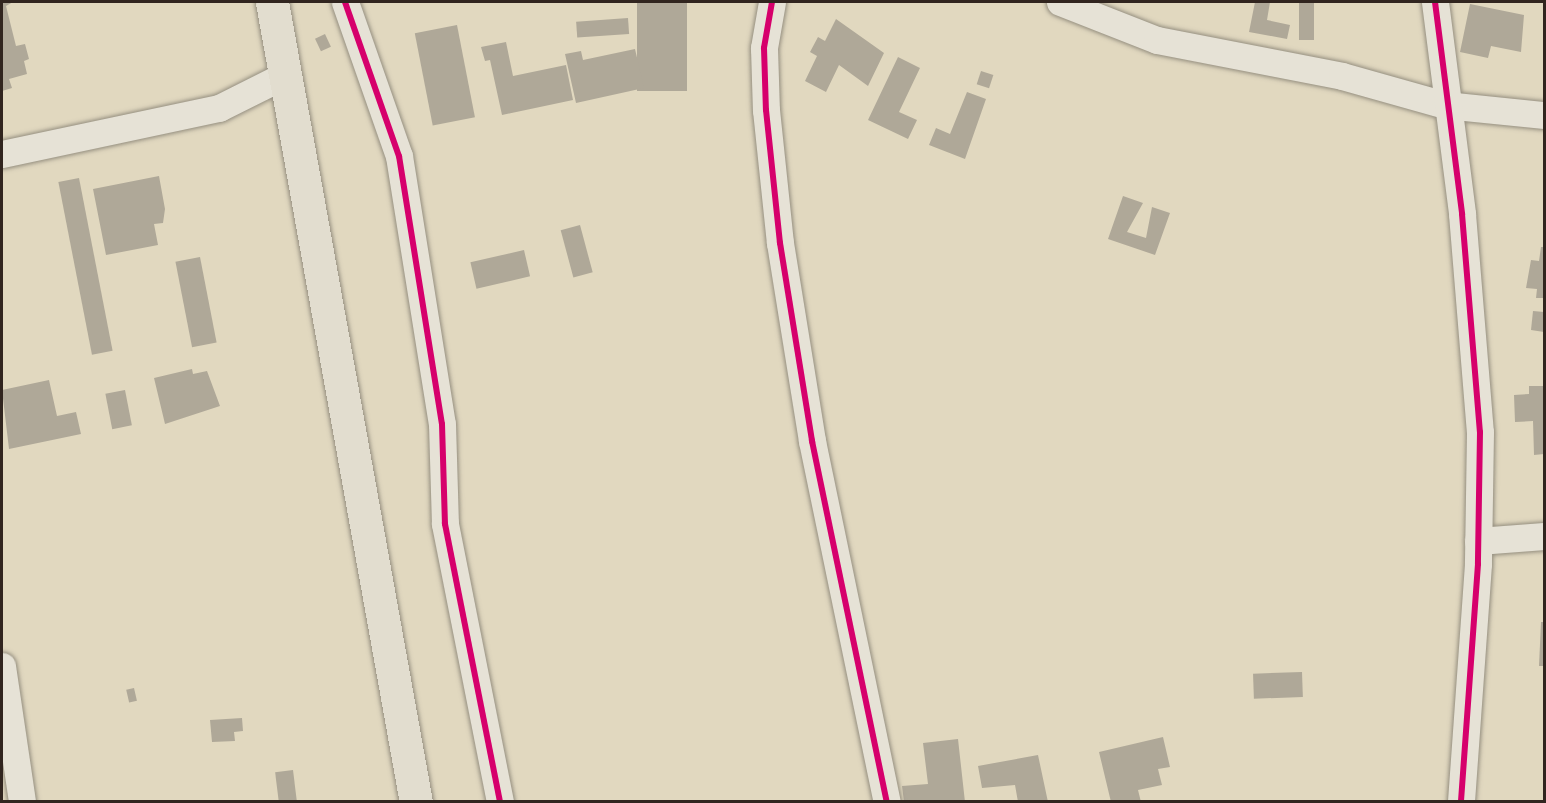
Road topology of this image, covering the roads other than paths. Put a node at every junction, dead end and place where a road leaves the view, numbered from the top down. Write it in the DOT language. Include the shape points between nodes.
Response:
graph roads {
  1 [pos="272,2"];
  2 [pos="345,2"];
  3 [pos="772,2"];
  4 [pos="1060,2"];
  5 [pos="1435,2"];
  6 [pos="1086,6"];
  7 [pos="285,75"];
  8 [pos="1445,105"];
  9 [pos="1545,115"];
  10 [pos="2,154"];
  11 [pos="1545,536"];
  12 [pos="1478,541"];
  13 [pos="2,666"];
  14 [pos="22,801"];
  15 [pos="416,801"];
  16 [pos="500,801"];
  17 [pos="887,801"];
  18 [pos="1461,801"];
  1 -- 7 [label="highway"];
  2 -- 16 [label="street" via="399,156 442,424 445,524"];
  3 -- 17 [label="street" via="764,48 766,110 780,243 812,441"];
  4 -- 6 [label="street"];
  5 -- 8 [label="street"];
  6 -- 8 [label="street" via="1157,40 1342,76"];
  7 -- 10 [label="street" via="219,108"];
  7 -- 15 [label="highway"];
  8 -- 9 [label="street"];
  8 -- 12 [label="street" via="1476,346"];
  11 -- 12 [label="street"];
  12 -- 18 [label="street"];
  13 -- 14 [label="street"];
}
